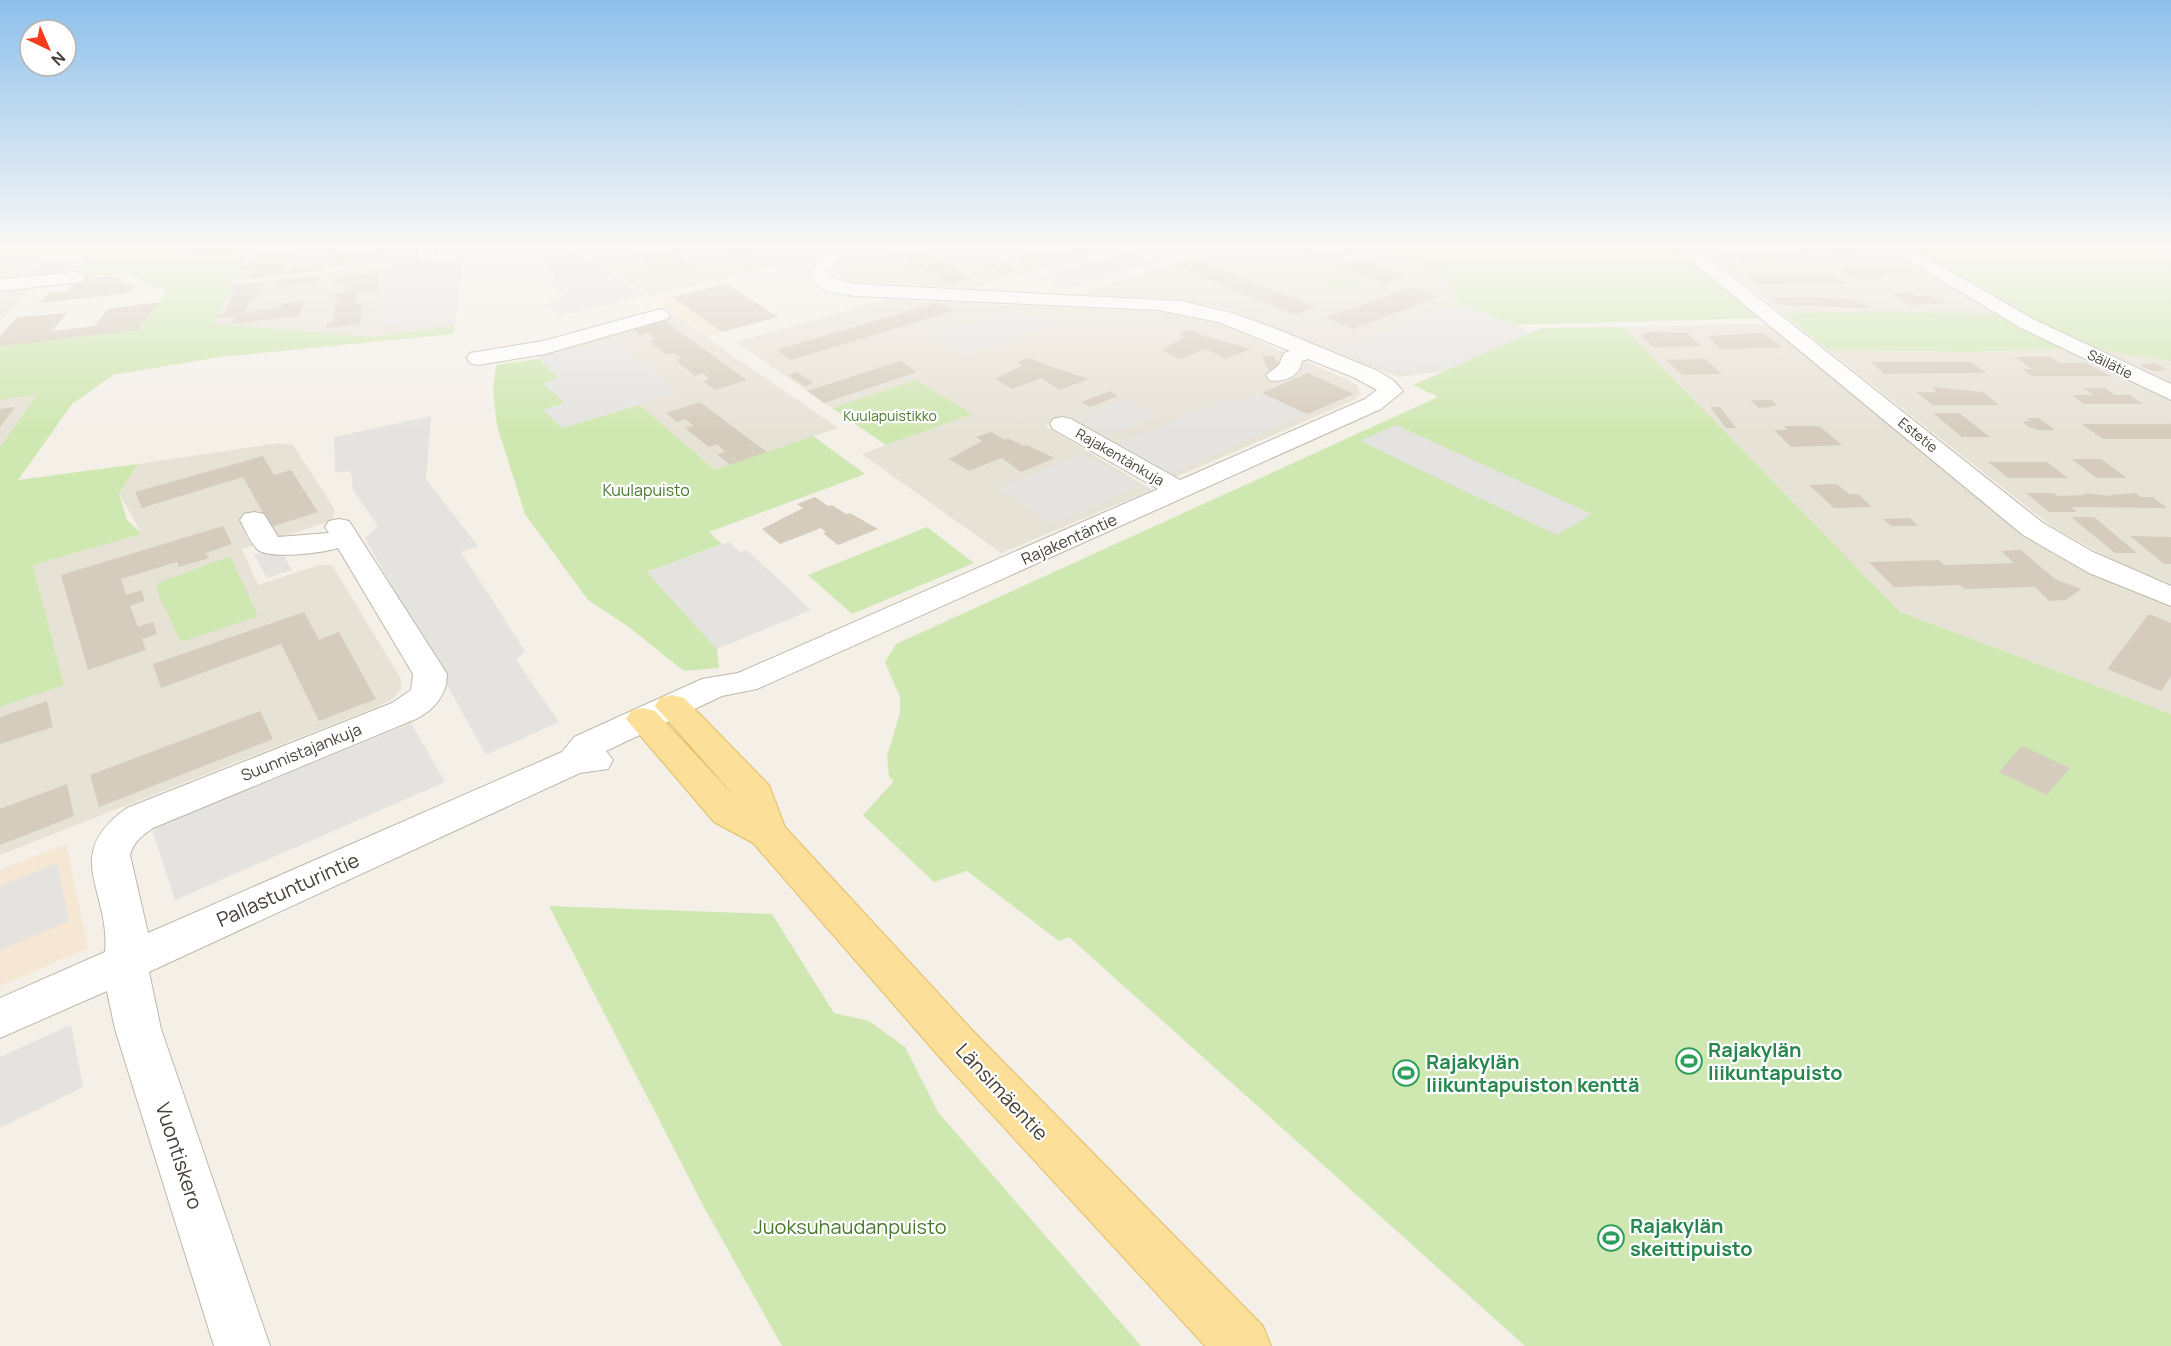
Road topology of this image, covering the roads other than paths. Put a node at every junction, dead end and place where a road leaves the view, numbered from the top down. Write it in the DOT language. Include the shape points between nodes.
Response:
graph roads {
  1 [pos="1187,308"];
  2 [pos="1759,308"];
  3 [pos="2000,308"];
  4 [pos="660,315"];
  5 [pos="1307,351"];
  6 [pos="478,358"];
  7 [pos="1277,375"];
  8 [pos="2171,393"];
  9 [pos="1062,424"];
  10 [pos="1179,490"];
  11 [pos="254,520"];
  12 [pos="2171,597"];
  13 [pos="664,719"];
  14 [pos="126,963"];
  15 [pos="0,1019"];
  16 [pos="242,1346"];
  17 [pos="1243,1346"];
  1 -- 5 [label="street" via="1224,316"];
  2 -- 12 [label="street, Estetie" via="2033,529 2108,571"];
  3 -- 8 [label="street, Säilätie"];
  4 -- 6 [label="street" via="535,350"];
  5 -- 7 [label="street" via="1292,358 1290,369"];
  5 -- 10 [label="street, Rajakentäntie" via="1366,375 1391,391 1373,404"];
  9 -- 10 [label="street, Rajakentänkuja"];
  10 -- 13 [label="street, Rajakentäntie" via="744,682 727,699"];
  11 -- 14 [label="street, Suunnistajankuja" via="272,546 323,544 342,532 430,674 431,684 417,705 164,806 124,830 111,844 110,855 128,936"];
  13 -- 14 [label="street, Pallastunturintie" via="599,760 575,760"];
  13 -- 17 [label="main road, Länsimäentie" via="727,812 767,833 958,1046"];
  14 -- 15 [label="street, Pallastunturintie"];
  14 -- 16 [label="street, Vuontiskero" via="138,1029"];
}
